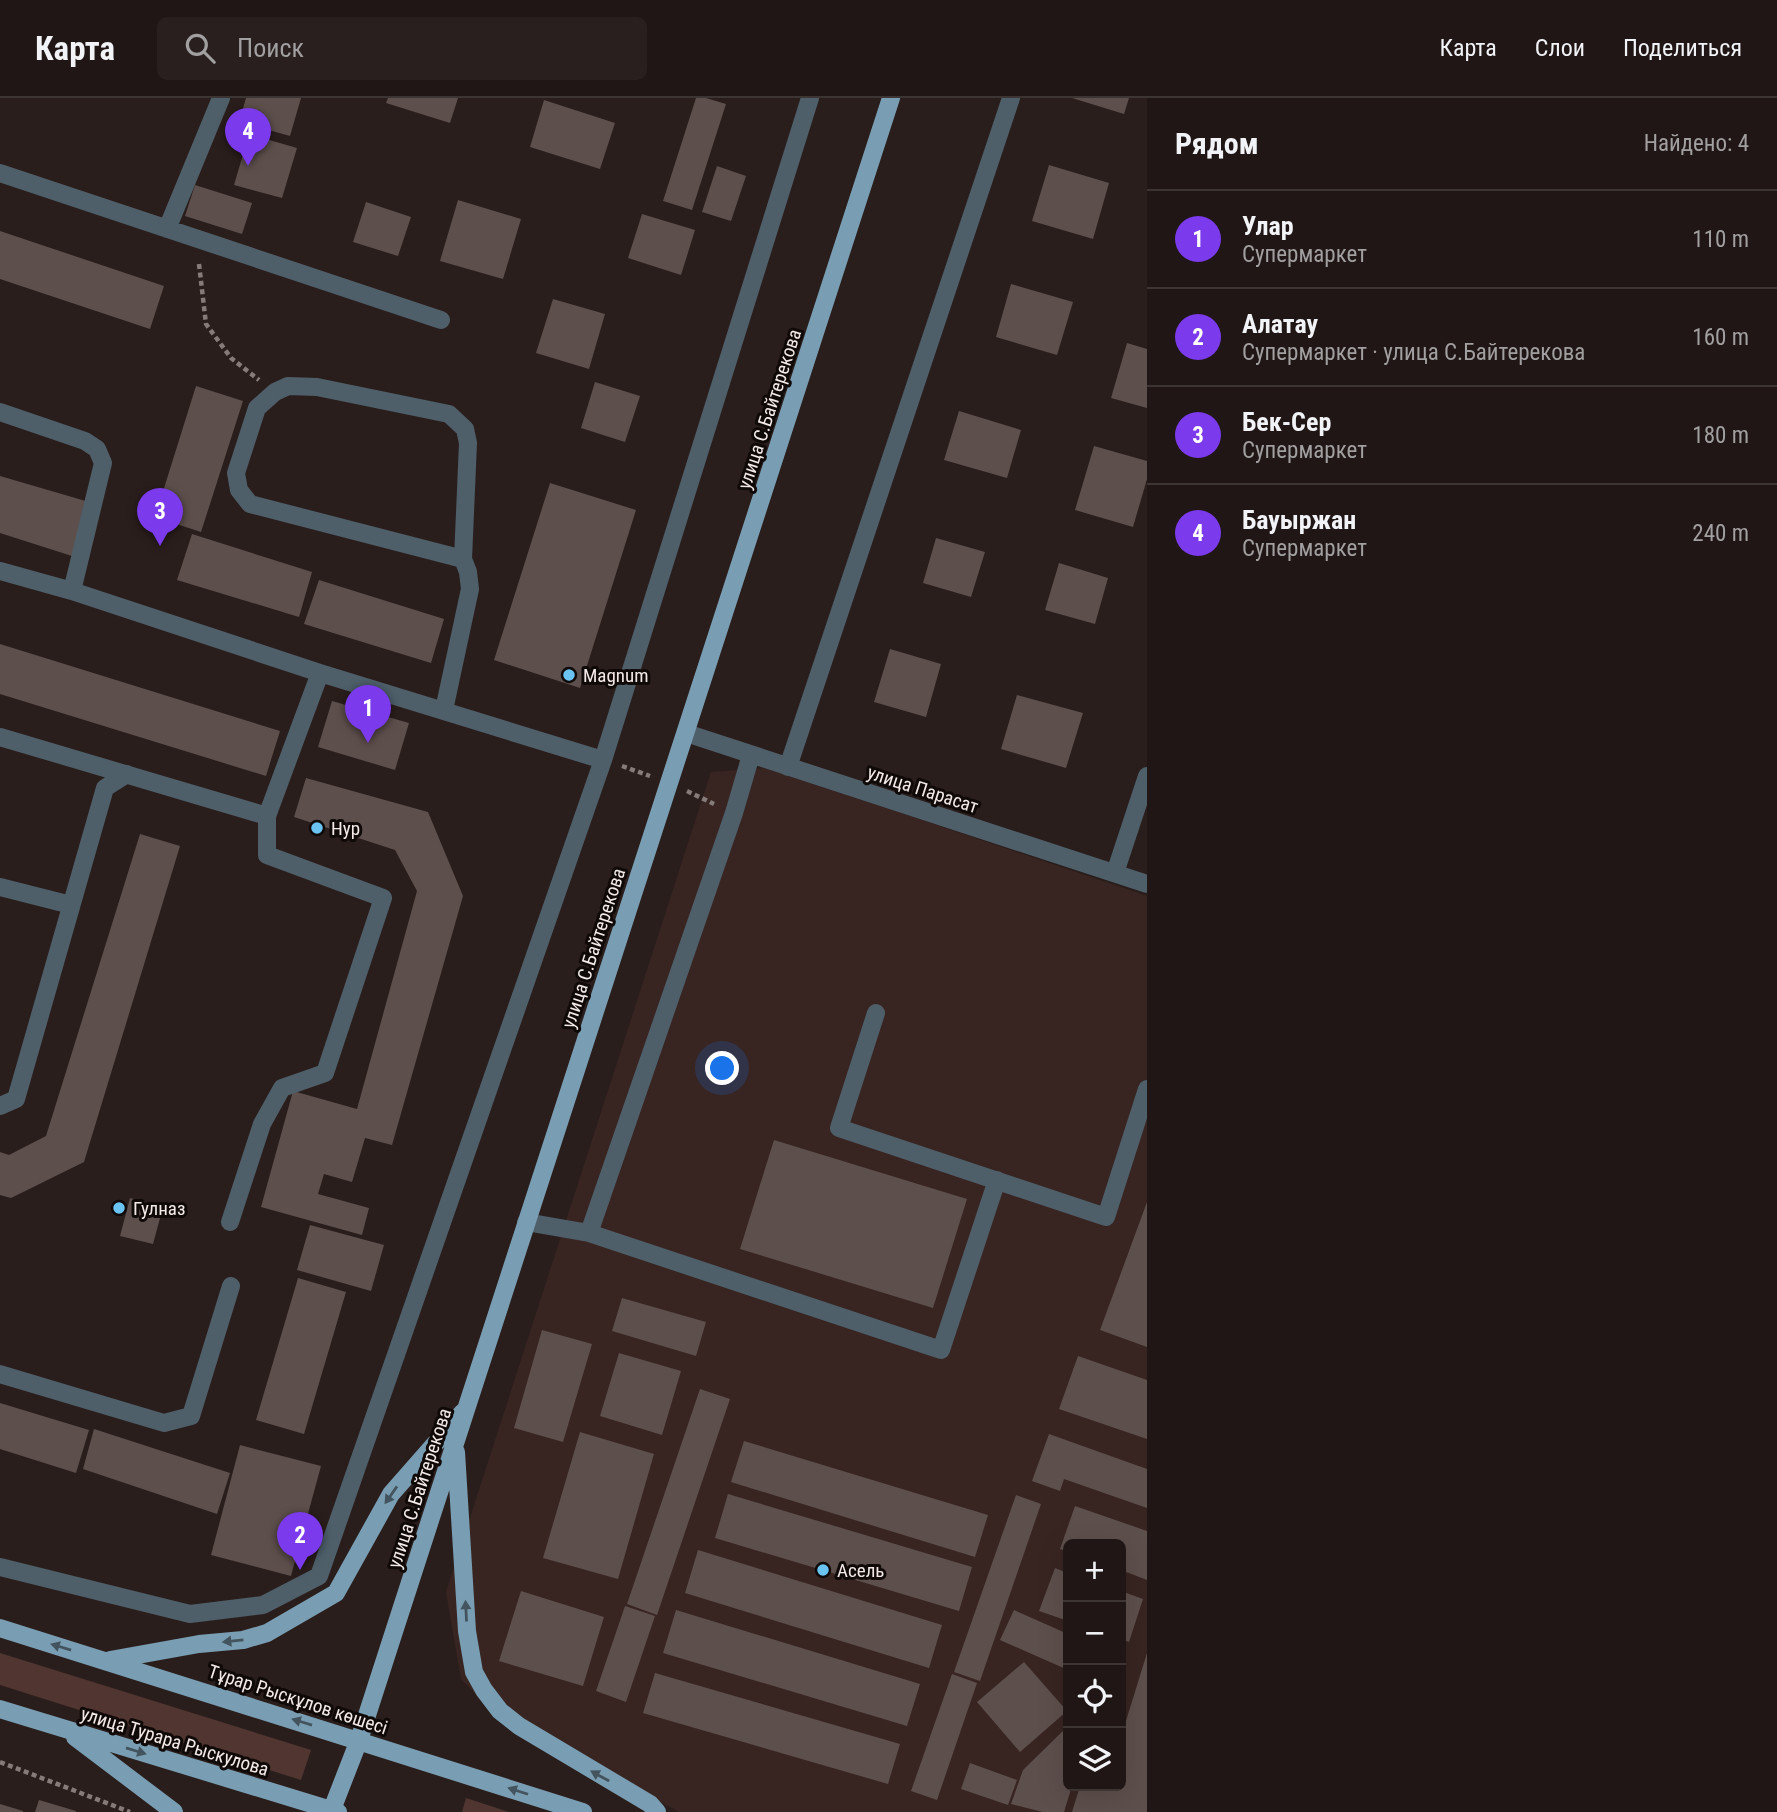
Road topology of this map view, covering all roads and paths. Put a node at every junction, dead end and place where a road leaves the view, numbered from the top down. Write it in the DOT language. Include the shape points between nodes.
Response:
graph roads {
  1 [pos="221,98"];
  2 [pos="810,98"];
  3 [pos="891,98"];
  4 [pos="1011,98"];
  5 [pos="0,173"];
  6 [pos="167,229"];
  7 [pos="196,238"];
  8 [pos="441,320"];
  9 [pos="275,392"];
  10 [pos="0,412"];
  11 [pos="463,559"];
  12 [pos="0,571"];
  13 [pos="72,591"];
  14 [pos="320,673"];
  15 [pos="444,710"];
  16 [pos="686,733"];
  17 [pos="0,737"];
  18 [pos="751,755"];
  19 [pos="603,760"];
  20 [pos="788,767"];
  21 [pos="127,774"];
  22 [pos="1147,776"];
  23 [pos="267,816"];
  24 [pos="1115,873"];
  25 [pos="1147,884"];
  26 [pos="0,887"];
  27 [pos="71,905"];
  28 [pos="876,1013"];
  29 [pos="1147,1089"];
  30 [pos="0,1106"];
  31 [pos="997,1180"];
  32 [pos="230,1222"];
  33 [pos="526,1222"];
  34 [pos="589,1233"];
  35 [pos="231,1286"];
  36 [pos="0,1374"];
  37 [pos="468,1407"];
  38 [pos="456,1444"];
  39 [pos="0,1567"];
  40 [pos="0,1628"];
  41 [pos="106,1661"];
  42 [pos="0,1709"];
  43 [pos="64,1729"];
  44 [pos="359,1740"];
  45 [pos="0,1762"];
  46 [pos="334,1811"];
  47 [pos="130,1812"];
  48 [pos="174,1812"];
  49 [pos="583,1812"];
  50 [pos="657,1812"];
  1 -- 6 [label="street"];
  2 -- 19 [label="street"];
  3 -- 16 [label="main road, улица С.Байтерекова"];
  4 -- 20 [label="street"];
  5 -- 6 [label="street"];
  6 -- 7 [label="street"];
  7 -- 8 [label="street"];
  7 -- 9 [label="path" via="206,324 231,358"];
  9 -- 11 [label="street" via="317,387 449,414 465,429 468,443"];
  9 -- 11 [label="street" via="257,408 236,473 239,490 250,504"];
  10 -- 13 [label="street" via="85,441 97,449 103,463"];
  11 -- 15 [label="street" via="470,589"];
  12 -- 13 [label="street"];
  13 -- 14 [label="street"];
  14 -- 15 [label="street"];
  14 -- 23 [label="street"];
  15 -- 19 [label="street"];
  16 -- 18 [label="street, улица Парасат"];
  16 -- 33 [label="main road, улица С.Байтерекова"];
  17 -- 21 [label="street"];
  18 -- 20 [label="street, улица Парасат"];
  18 -- 34 [label="street"];
  19 -- 39 [label="street" via="319,1576 263,1605 190,1614"];
  20 -- 24 [label="street, улица Парасат"];
  21 -- 23 [label="street"];
  21 -- 27 [label="street" via="105,788"];
  22 -- 24 [label="street"];
  23 -- 32 [label="street" via="267,855 383,898 325,1073 282,1088 262,1124"];
  24 -- 25 [label="street, улица Парасат"];
  26 -- 27 [label="street"];
  27 -- 30 [label="street" via="16,1099"];
  28 -- 31 [label="street" via="839,1128"];
  29 -- 31 [label="street" via="1106,1217"];
  31 -- 34 [label="street" via="941,1350"];
  33 -- 34 [label="street"];
  33 -- 37 [label="main road, улица С.Байтерекова"];
  35 -- 36 [label="street" via="191,1416 164,1423"];
  37 -- 38 [label="main road, улица С.Байтерекова"];
  37 -- 41 [label="main road, one-way" via="391,1494 336,1593 267,1633"];
  38 -- 44 [label="main road, улица С.Байтерекова"];
  50 -- 38 [label="main road, one-way" via="519,1726 500,1711 474,1672 467,1631"];
  41 -- 40 [label="main road, Тұрар Рыскұлов көшесі, one-way"];
  44 -- 41 [label="main road, Тұрар Рыскұлов көшесі, one-way"];
  42 -- 43 [label="main road, улица Турара Рыскулова"];
  43 -- 46 [label="main road, улица Турара Рыскулова, one-way"];
  43 -- 48 [label="main road"];
  44 -- 46 [label="main road, улица С.Байтерекова"];
  49 -- 44 [label="main road, Тұрар Рыскұлов көшесі, one-way"];
  45 -- 47 [label="path"];
}
